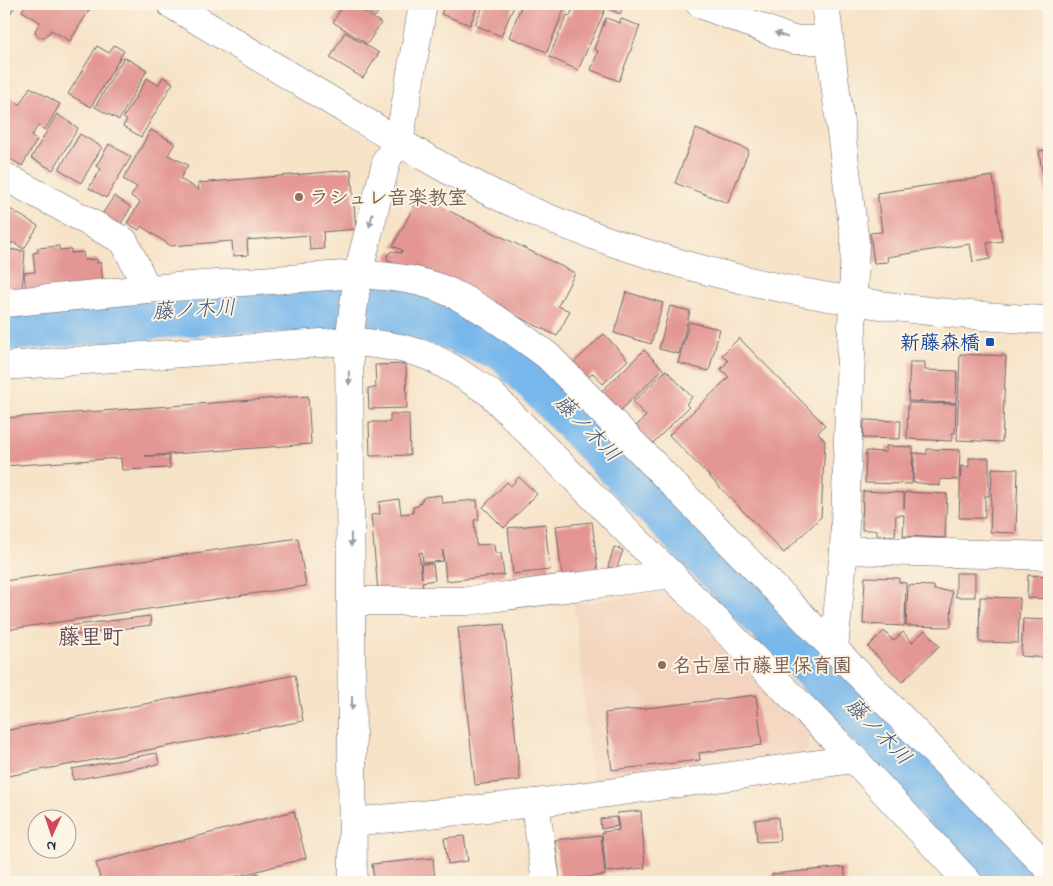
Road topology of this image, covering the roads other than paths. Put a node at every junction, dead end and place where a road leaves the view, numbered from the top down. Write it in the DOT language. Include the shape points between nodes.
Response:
graph roads {
  1 [pos="172,4"];
  2 [pos="423,4"];
  3 [pos="700,4"];
  4 [pos="825,4"];
  5 [pos="829,40"];
  6 [pos="399,142"];
  7 [pos="4,176"];
  8 [pos="357,280"];
  9 [pos="147,289"];
  10 [pos="852,301"];
  11 [pos="4,303"];
  12 [pos="1049,320"];
  13 [pos="349,335"];
  14 [pos="4,366"];
  15 [pos="844,550"];
  16 [pos="1049,556"];
  17 [pos="672,574"];
  18 [pos="352,601"];
  19 [pos="834,648"];
  20 [pos="854,759"];
  21 [pos="535,802"];
  22 [pos="353,822"];
  23 [pos="1049,869"];
  24 [pos="353,882"];
  25 [pos="546,882"];
  26 [pos="968,882"];
  1 -- 6 [label="street"];
  2 -- 6 [label="street"];
  5 -- 3 [label="street, one-way" via="794,40"];
  4 -- 5 [label="street"];
  5 -- 10 [label="street" via="855,243"];
  6 -- 8 [label="street, one-way" via="387,159"];
  6 -- 10 [label="street" via="498,196 558,222 728,277"];
  7 -- 9 [label="street" via="124,241"];
  8 -- 9 [label="street"];
  8 -- 13 [label="street"];
  8 -- 19 [label="street" via="389,276 437,287 497,319 548,356"];
  9 -- 11 [label="street"];
  10 -- 12 [label="street" via="999,318"];
  10 -- 15 [label="street"];
  13 -- 14 [label="street"];
  13 -- 17 [label="street" via="426,356 489,392"];
  13 -- 18 [label="street, one-way"];
  15 -- 16 [label="street"];
  15 -- 19 [label="street"];
  17 -- 18 [label="street" via="468,601"];
  17 -- 20 [label="street"];
  18 -- 22 [label="street, one-way"];
  19 -- 23 [label="street"];
  20 -- 21 [label="street"];
  20 -- 26 [label="street"];
  21 -- 22 [label="street"];
  21 -- 25 [label="street"];
  22 -- 24 [label="street"];
}
